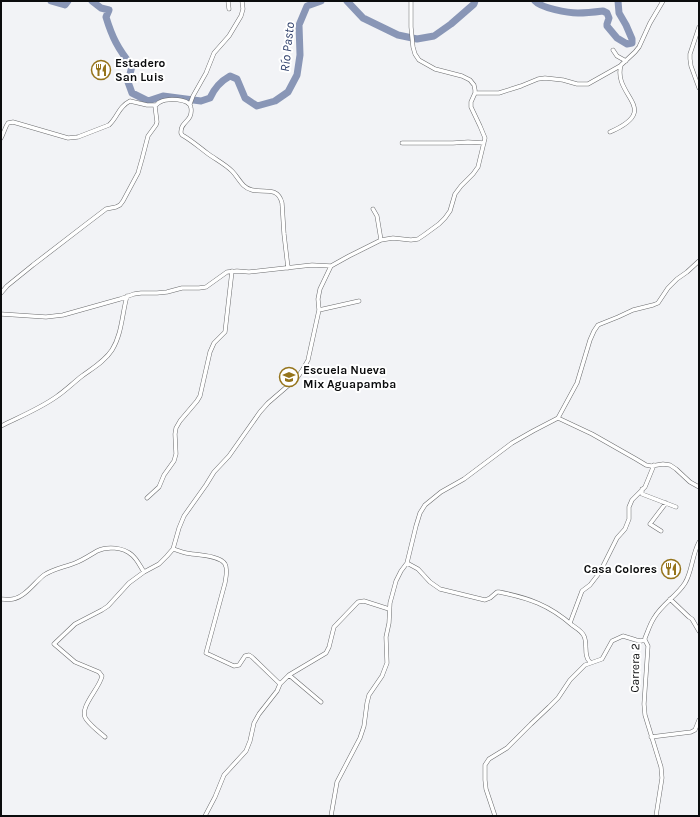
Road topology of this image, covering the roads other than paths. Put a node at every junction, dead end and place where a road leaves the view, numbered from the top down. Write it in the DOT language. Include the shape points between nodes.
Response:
graph roads {
  1 [pos="228,1"];
  2 [pos="242,1"];
  3 [pos="411,1"];
  4 [pos="663,1"];
  5 [pos="229,9"];
  6 [pos="699,27"];
  7 [pos="613,50"];
  8 [pos="626,61"];
  9 [pos="621,64"];
  10 [pos="699,88"];
  11 [pos="475,93"];
  12 [pos="190,102"];
  13 [pos="156,105"];
  14 [pos="610,132"];
  15 [pos="1,138"];
  16 [pos="402,143"];
  17 [pos="484,143"];
  18 [pos="373,209"];
  19 [pos="381,240"];
  20 [pos="699,261"];
  21 [pos="331,266"];
  22 [pos="288,268"];
  23 [pos="232,272"];
  24 [pos="1,293"];
  25 [pos="127,296"];
  26 [pos="359,301"];
  27 [pos="319,310"];
  28 [pos="1,314"];
  29 [pos="558,418"];
  30 [pos="1,426"];
  31 [pos="654,465"];
  32 [pos="699,487"];
  33 [pos="642,489"];
  34 [pos="147,498"];
  35 [pos="666,503"];
  36 [pos="676,507"];
  37 [pos="661,531"];
  38 [pos="699,542"];
  39 [pos="173,549"];
  40 [pos="407,563"];
  41 [pos="144,572"];
  42 [pos="1,599"];
  43 [pos="670,599"];
  44 [pos="389,609"];
  45 [pos="570,623"];
  46 [pos="699,631"];
  47 [pos="645,640"];
  48 [pos="590,662"];
  49 [pos="289,675"];
  50 [pos="280,684"];
  51 [pos="321,702"];
  52 [pos="699,720"];
  53 [pos="105,737"];
  54 [pos="651,737"];
  55 [pos="205,816"];
  56 [pos="331,816"];
  57 [pos="495,816"];
  58 [pos="656,816"];
  1 -- 5 [label="street"];
  2 -- 12 [label="street" via="241,16 229,36 214,53"];
  3 -- 11 [label="street" via="413,47 419,60 435,69 470,80"];
  4 -- 8 [label="street" via="639,47"];
  6 -- 10 [label="street" via="690,54 691,66"];
  7 -- 8 [label="street"];
  8 -- 9 [label="street"];
  9 -- 11 [label="street" via="588,84 545,78 499,93"];
  9 -- 14 [label="street" via="621,81 634,111 630,120"];
  11 -- 17 [label="street" via="471,107 484,134"];
  12 -- 13 [label="street" via="168,100"];
  12 -- 22 [label="street" via="191,115 181,127 182,135 232,171 247,188 275,192 281,198"];
  13 -- 15 [label="street" via="130,101 120,108 109,125 73,138 13,122 6,125"];
  13 -- 24 [label="street" via="156,125 148,136 138,173 120,205 106,209"];
  16 -- 17 [label="street"];
  17 -- 19 [label="street" via="478,167 455,194 450,211 440,224 411,240"];
  18 -- 19 [label="street" via="377,216"];
  19 -- 21 [label="street"];
  20 -- 29 [label="street" via="668,288 658,303 633,310 598,325 590,340 577,383"];
  21 -- 22 [label="street" via="312,264"];
  21 -- 27 [label="street" via="320,288"];
  22 -- 23 [label="street"];
  23 -- 25 [label="street" via="227,272 214,282 198,288"];
  23 -- 34 [label="street" via="225,332 214,343 210,352 200,396 176,428 174,461 159,487"];
  25 -- 28 [label="street" via="63,315 46,317"];
  25 -- 30 [label="street" via="117,340 108,356 55,398"];
  26 -- 27 [label="street"];
  27 -- 39 [label="street" via="308,360 303,369 297,378 260,412 229,456 214,472 184,516"];
  29 -- 31 [label="street" via="646,465"];
  29 -- 40 [label="street" via="512,443 464,479 434,496 420,513"];
  31 -- 32 [label="street" via="670,465"];
  31 -- 33 [label="street"];
  33 -- 35 [label="street" via="642,494"];
  33 -- 45 [label="street" via="632,500 625,529 617,538 600,572 582,591"];
  35 -- 36 [label="street"];
  35 -- 37 [label="street" via="650,524"];
  38 -- 43 [label="street, Carrera 2" via="686,582"];
  39 -- 41 [label="street" via="159,564"];
  39 -- 50 [label="street" via="214,558 226,564 225,583 206,653 234,666 239,665 245,656 249,655"];
  40 -- 44 [label="street" via="396,581"];
  40 -- 45 [label="street" via="418,569 440,589 485,600 497,592 523,597 539,603"];
  41 -- 42 [label="street" via="128,552 104,548 76,563 51,571 14,599"];
  41 -- 53 [label="street" via="129,583 108,606 75,624 54,644 75,662 99,672 102,676 87,702 84,714 85,719"];
  43 -- 46 [label="street" via="692,619"];
  43 -- 47 [label="street, Carrera 2" via="654,618"];
  44 -- 49 [label="street" via="364,601 358,602 334,627 326,653"];
  44 -- 56 [label="street" via="387,663 382,676 369,695 360,738 337,782"];
  45 -- 48 [label="street" via="583,634"];
  47 -- 48 [label="street" via="623,636 617,638 612,641 602,659"];
  47 -- 54 [label="street, Carrera 2" via="648,646 644,704"];
  48 -- 57 [label="street" via="575,675 553,703 507,748 493,756 485,765 486,789"];
  49 -- 50 [label="street"];
  49 -- 51 [label="street"];
  50 -- 55 [label="street" via="254,723 246,751 224,775"];
  52 -- 54 [label="street" via="691,732"];
  54 -- 58 [label="street, Carrera 2" via="661,766 662,778"];
}
